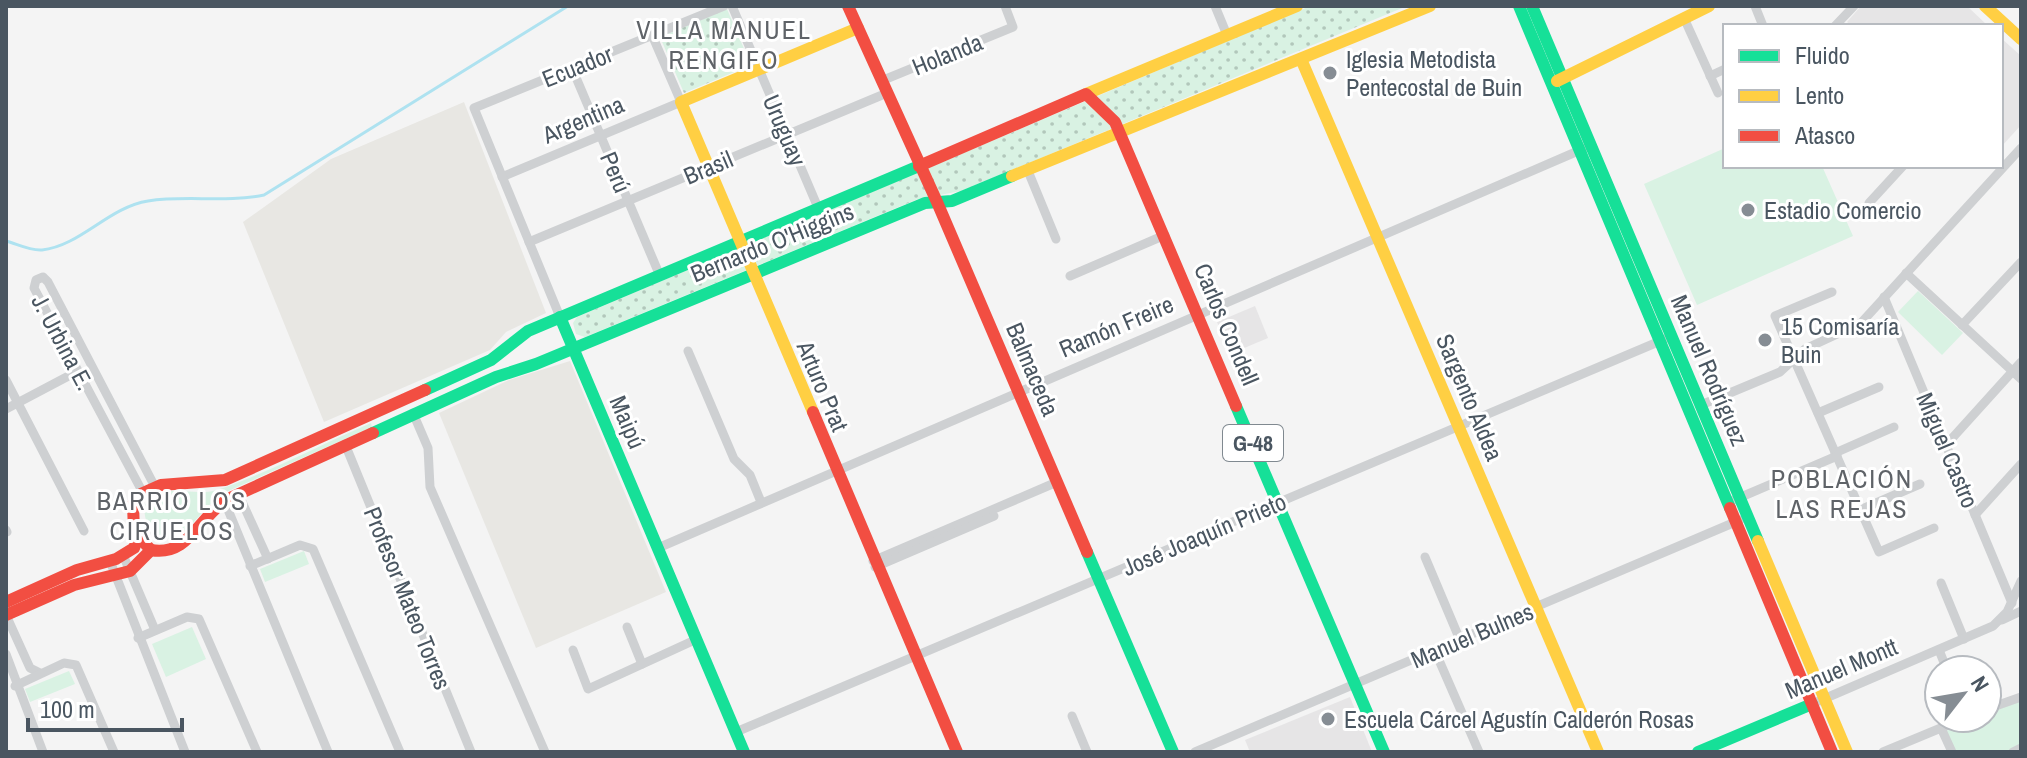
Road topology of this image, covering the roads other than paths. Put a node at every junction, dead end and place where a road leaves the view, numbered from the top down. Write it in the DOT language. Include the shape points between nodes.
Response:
graph roads {
  1 [pos="724,6"];
  2 [pos="732,6"];
  3 [pos="1005,6"];
  4 [pos="1215,6"];
  5 [pos="1297,6"];
  6 [pos="1430,6"];
  7 [pos="1519,6"];
  8 [pos="1532,6"];
  9 [pos="1709,6"];
  10 [pos="1854,6"];
  11 [pos="1985,6"];
  12 [pos="851,7"];
  13 [pos="1684,18"];
  14 [pos="1839,24"];
  15 [pos="858,28"];
  16 [pos="652,35"];
  17 [pos="1227,35"];
  18 [pos="2021,38"];
  19 [pos="1301,59"];
  20 [pos="572,68"];
  21 [pos="759,69"];
  22 [pos="1723,70"];
  23 [pos="1710,76"];
  24 [pos="1557,81"];
  25 [pos="884,87"];
  26 [pos="1718,93"];
  27 [pos="1086,94"];
  28 [pos="681,102"];
  29 [pos="474,108"];
  30 [pos="1122,134"];
  31 [pos="787,135"];
  32 [pos="600,136"];
  33 [pos="1586,148"];
  34 [pos="2021,148"];
  35 [pos="2003,163"];
  36 [pos="919,166"];
  37 [pos="707,168"];
  38 [pos="1901,168"];
  39 [pos="1996,169"];
  40 [pos="1028,171"];
  41 [pos="502,177"];
  42 [pos="628,201"];
  43 [pos="937,202"];
  44 [pos="1869,203"];
  45 [pos="819,210"];
  46 [pos="1165,235"];
  47 [pos="1056,239"];
  48 [pos="1378,239"];
  49 [pos="529,242"];
  50 [pos="738,243"];
  51 [pos="2021,262"];
  52 [pos="1906,273"];
  53 [pos="752,274"];
  54 [pos="660,276"];
  55 [pos="1070,276"];
  56 [pos="1832,292"];
  57 [pos="1884,297"];
  58 [pos="1199,315"];
  59 [pos="560,317"];
  60 [pos="1962,325"];
  61 [pos="1666,338"];
  62 [pos="573,348"];
  63 [pos="688,351"];
  64 [pos="1795,360"];
  65 [pos="2021,362"];
  66 [pos="78,371"];
  67 [pos="2013,371"];
  68 [pos="2021,379"];
  69 [pos="6,380"];
  70 [pos="1879,387"];
  71 [pos="1019,392"];
  72 [pos="18,402"];
  73 [pos="1701,405"];
  74 [pos="6,409"];
  75 [pos="376,412"];
  76 [pos="413,413"];
  77 [pos="1818,413"];
  78 [pos="1458,426"];
  79 [pos="382,427"];
  80 [pos="1894,427"];
  81 [pos="318,438"];
  82 [pos="345,444"];
  83 [pos="1946,445"];
  84 [pos="324,454"];
  85 [pos="1836,454"];
  86 [pos="2021,464"];
  87 [pos="835,470"];
  88 [pos="1920,484"];
  89 [pos="1059,485"];
  90 [pos="148,488"];
  91 [pos="238,493"];
  92 [pos="224,500"];
  93 [pos="1734,500"];
  94 [pos="761,502"];
  95 [pos="1278,502"];
  96 [pos="1860,510"];
  97 [pos="1975,515"];
  98 [pos="1742,520"];
  99 [pos="1934,528"];
  100 [pos="84,531"];
  101 [pos="138,538"];
  102 [pos="658,548"];
  103 [pos="151,550"];
  104 [pos="123,555"];
  105 [pos="1425,557"];
  106 [pos="268,559"];
  107 [pos="110,561"];
  108 [pos="874,564"];
  109 [pos="250,566"];
  110 [pos="130,571"];
  111 [pos="116,576"];
  112 [pos="1099,579"];
  113 [pos="2021,581"];
  114 [pos="1941,583"];
  115 [pos="6,602"];
  116 [pos="2012,603"];
  117 [pos="1536,608"];
  118 [pos="2021,611"];
  119 [pos="6,615"];
  120 [pos="1999,621"];
  121 [pos="627,627"];
  122 [pos="155,630"];
  123 [pos="138,638"];
  124 [pos="697,639"];
  125 [pos="1964,639"];
  126 [pos="1460,640"];
  127 [pos="573,650"];
  128 [pos="1939,650"];
  129 [pos="1435,651"];
  130 [pos="6,654"];
  131 [pos="1941,654"];
  132 [pos="914,657"];
  133 [pos="642,664"];
  134 [pos="40,673"];
  135 [pos="1355,685"];
  136 [pos="15,686"];
  137 [pos="1818,701"];
  138 [pos="1072,716"];
  139 [pos="736,732"];
  140 [pos="1926,734"];
  141 [pos="2021,748"];
  142 [pos="43,752"];
  143 [pos="114,752"];
  144 [pos="185,752"];
  145 [pos="257,752"];
  146 [pos="328,752"];
  147 [pos="400,752"];
  148 [pos="471,752"];
  149 [pos="544,752"];
  150 [pos="744,752"];
  151 [pos="957,752"];
  152 [pos="1087,752"];
  153 [pos="1173,752"];
  154 [pos="1195,752"];
  155 [pos="1384,752"];
  156 [pos="1479,752"];
  157 [pos="1598,752"];
  158 [pos="1698,752"];
  159 [pos="1832,752"];
  160 [pos="1847,752"];
  161 [pos="1883,752"];
  162 [pos="2013,752"];
  1 -- 16 [label="street, Ecuador"];
  2 -- 21 [label="street, Uruguay"];
  3 -- 25 [label="street, Holanda" via="1013,27"];
  4 -- 17 [label="street"];
  5 -- 17 [label="main road, Bernardo O'Higgins"];
  6 -- 19 [label="main road, Bernardo O'Higgins"];
  7 -- 24 [label="main road, Manuel Rodríguez"];
  8 -- 24 [label="main road, Manuel Rodríguez"];
  9 -- 13 [label="main road"];
  10 -- 14 [label="street"];
  11 -- 18 [label="main road"];
  12 -- 15 [label="main road, Balmaceda"];
  13 -- 23 [label="street"];
  13 -- 24 [label="main road"];
  15 -- 21 [label="main road, Argentina"];
  15 -- 25 [label="main road, Balmaceda"];
  16 -- 20 [label="street, Ecuador"];
  16 -- 28 [label="street, Arturo Prat"];
  17 -- 27 [label="main road, Bernardo O'Higgins"];
  19 -- 30 [label="main road, Bernardo O'Higgins"];
  19 -- 48 [label="main road, Sargento Aldea"];
  20 -- 29 [label="street, Ecuador"];
  20 -- 32 [label="street, Perú"];
  21 -- 28 [label="main road, Argentina"];
  21 -- 31 [label="street, Uruguay"];
  22 -- 23 [label="street"];
  23 -- 26 [label="street"];
  24 -- 33 [label="main road, Manuel Rodríguez"];
  25 -- 31 [label="street, Brasil"];
  25 -- 36 [label="main road, Balmaceda"];
  27 -- 30 [label="main road, G-48"];
  27 -- 36 [label="main road, Bernardo O'Higgins"];
  28 -- 32 [label="street, Argentina"];
  28 -- 37 [label="main road, Arturo Prat"];
  29 -- 41 [label="street, Maipú"];
  30 -- 40 [label="main road, Bernardo O'Higgins"];
  30 -- 46 [label="main road, Carlos Condell / G-48"];
  31 -- 37 [label="street, Brasil"];
  31 -- 45 [label="street, Uruguay"];
  32 -- 41 [label="street, Argentina"];
  32 -- 42 [label="street, Perú"];
  33 -- 48 [label="street, Ramón Freire"];
  33 -- 61 [label="main road, Manuel Rodríguez"];
  34 -- 35 [label="street"];
  36 -- 43 [label="main road, Balmaceda"];
  36 -- 45 [label="main road, Bernardo O'Higgins"];
  37 -- 42 [label="street, Brasil"];
  37 -- 50 [label="main road, Arturo Prat"];
  38 -- 44 [label="street"];
  39 -- 52 [label="street"];
  40 -- 43 [label="main road, Bernardo O'Higgins"];
  40 -- 47 [label="street"];
  41 -- 49 [label="street, Maipú"];
  42 -- 49 [label="street, Brasil"];
  42 -- 54 [label="street, Perú"];
  43 -- 53 [label="main road, Bernardo O'Higgins"];
  43 -- 71 [label="main road, Balmaceda"];
  45 -- 50 [label="main road, Bernardo O'Higgins"];
  46 -- 55 [label="street"];
  46 -- 58 [label="main road, Carlos Condell / G-48"];
  48 -- 58 [label="street, Ramón Freire"];
  48 -- 78 [label="main road, Sargento Aldea"];
  49 -- 59 [label="street, Maipú"];
  50 -- 53 [label="main road, Arturo Prat"];
  50 -- 54 [label="main road, Bernardo O'Higgins"];
  51 -- 60 [label="street"];
  52 -- 57 [label="street"];
  52 -- 60 [label="street"];
  53 -- 62 [label="main road, Bernardo O'Higgins"];
  53 -- 87 [label="main road, Arturo Prat"];
  54 -- 59 [label="main road, Bernardo O'Higgins"];
  56 -- 64 [label="street" via="1775,316"];
  57 -- 64 [label="street" via="1858,325 1811,346"];
  57 -- 83 [label="street, Miguel Castro"];
  58 -- 71 [label="street, Ramón Freire"];
  58 -- 95 [label="main road, Carlos Condell / G-48"];
  59 -- 62 [label="main road, Maipú"];
  59 -- 75 [label="main road, Bernardo O'Higgins" via="522,334 491,360"];
  60 -- 67 [label="street"];
  61 -- 73 [label="main road, Manuel Rodríguez"];
  61 -- 78 [label="street, José Joaquín Prieto"];
  61 -- 93 [label="main road, Manuel Rodríguez"];
  62 -- 76 [label="main road, Bernardo O'Higgins"];
  62 -- 102 [label="main road, Maipú"];
  63 -- 94 [label="street" via="734,459 750,475"];
  64 -- 73 [label="street" via="1780,372"];
  64 -- 77 [label="street"];
  65 -- 67 [label="street"];
  66 -- 72 [label="street"];
  66 -- 90 [label="street, J. Urbina E."];
  66 -- 90 [label="street, J. Urbina E." via="34,288 43,277"];
  67 -- 68 [label="street"];
  67 -- 83 [label="street"];
  69 -- 72 [label="street"];
  70 -- 77 [label="street"];
  71 -- 87 [label="street, Ramón Freire"];
  71 -- 89 [label="main road, Balmaceda"];
  72 -- 74 [label="street"];
  72 -- 100 [label="street"];
  73 -- 93 [label="main road, Manuel Rodríguez"];
  75 -- 79 [label="main road"];
  75 -- 81 [label="main road, Bernardo O'Higgins"];
  76 -- 79 [label="main road, Bernardo O'Higgins"];
  76 -- 149 [label="street" via="428,448 430,487"];
  77 -- 85 [label="street"];
  78 -- 95 [label="street, José Joaquín Prieto"];
  78 -- 117 [label="main road, Sargento Aldea"];
  79 -- 82 [label="main road, Bernardo O'Higgins"];
  80 -- 85 [label="street"];
  81 -- 84 [label="main road"];
  81 -- 90 [label="main road, Bernardo O'Higgins" via="215,484"];
  82 -- 84 [label="main road, Bernardo O'Higgins"];
  82 -- 148 [label="street, Profesor Mateo Torres"];
  83 -- 97 [label="street, Miguel Castro"];
  84 -- 91 [label="main road, Bernardo O'Higgins"];
  85 -- 93 [label="street"];
  85 -- 96 [label="street"];
  86 -- 97 [label="street"];
  87 -- 94 [label="street, Ramón Freire"];
  87 -- 108 [label="main road, Arturo Prat"];
  88 -- 96 [label="street"];
  89 -- 108 [label="street"];
  89 -- 112 [label="main road, Balmaceda"];
  90 -- 101 [label="main road" via="133,504 131,518"];
  91 -- 92 [label="main road, Bernardo O'Higgins"];
  91 -- 106 [label="street"];
  92 -- 103 [label="main road, Bernardo O'Higgins" via="181,547"];
  92 -- 109 [label="street"];
  93 -- 98 [label="main road, Manuel Rodríguez"];
  94 -- 102 [label="street, Ramón Freire"];
  95 -- 112 [label="street, José Joaquín Prieto"];
  95 -- 135 [label="main road, Carlos Condell / G-48"];
  96 -- 99 [label="street" via="1879,552"];
  97 -- 116 [label="street, Miguel Castro"];
  98 -- 117 [label="street, Manuel Bulnes"];
  98 -- 137 [label="main road, Manuel Rodríguez"];
  101 -- 103 [label="main road"];
  101 -- 104 [label="main road"];
  102 -- 124 [label="main road, Maipú"];
  103 -- 110 [label="main road"];
  104 -- 107 [label="main road"];
  104 -- 110 [label="street"];
  105 -- 126 [label="street"];
  106 -- 109 [label="street"];
  106 -- 147 [label="street" via="300,545 315,551"];
  107 -- 111 [label="street"];
  107 -- 115 [label="main road"];
  108 -- 132 [label="main road, Arturo Prat"];
  109 -- 146 [label="street"];
  110 -- 111 [label="main road"];
  110 -- 122 [label="street"];
  111 -- 119 [label="main road" via="74,585"];
  111 -- 123 [label="street"];
  112 -- 132 [label="street, José Joaquín Prieto"];
  112 -- 153 [label="main road, Balmaceda"];
  113 -- 116 [label="street, Manuel Montt"];
  114 -- 125 [label="street"];
  116 -- 120 [label="street, Manuel Montt"];
  117 -- 126 [label="street, Manuel Bulnes"];
  117 -- 157 [label="main road, Sargento Aldea"];
  118 -- 120 [label="street, Manuel Montt"];
  119 -- 134 [label="street" via="30,668"];
  120 -- 125 [label="street, Manuel Montt"];
  121 -- 133 [label="street"];
  122 -- 123 [label="street"];
  122 -- 145 [label="street" via="187,617 203,624"];
  123 -- 144 [label="street"];
  124 -- 133 [label="street"];
  124 -- 139 [label="main road, Maipú"];
  125 -- 128 [label="street, Manuel Montt"];
  126 -- 129 [label="street, Manuel Bulnes"];
  127 -- 133 [label="street" via="588,689"];
  128 -- 131 [label="street"];
  128 -- 137 [label="street, Manuel Montt"];
  129 -- 135 [label="street, Manuel Bulnes"];
  129 -- 156 [label="street"];
  130 -- 136 [label="street"];
  132 -- 139 [label="street, José Joaquín Prieto"];
  132 -- 151 [label="main road, Arturo Prat"];
  134 -- 136 [label="street"];
  134 -- 143 [label="street" via="64,663 80,670"];
  135 -- 154 [label="street, Manuel Bulnes"];
  135 -- 155 [label="main road, Carlos Condell / G-48"];
  136 -- 142 [label="street"];
  137 -- 158 [label="main road, Manuel Montt"];
  137 -- 159 [label="main road, Manuel Rodríguez"];
  137 -- 160 [label="main road, Manuel Rodríguez"];
  138 -- 152 [label="street"];
  139 -- 150 [label="main road, Maipú"];
  140 -- 161 [label="street"];
  141 -- 162 [label="street"];
}
